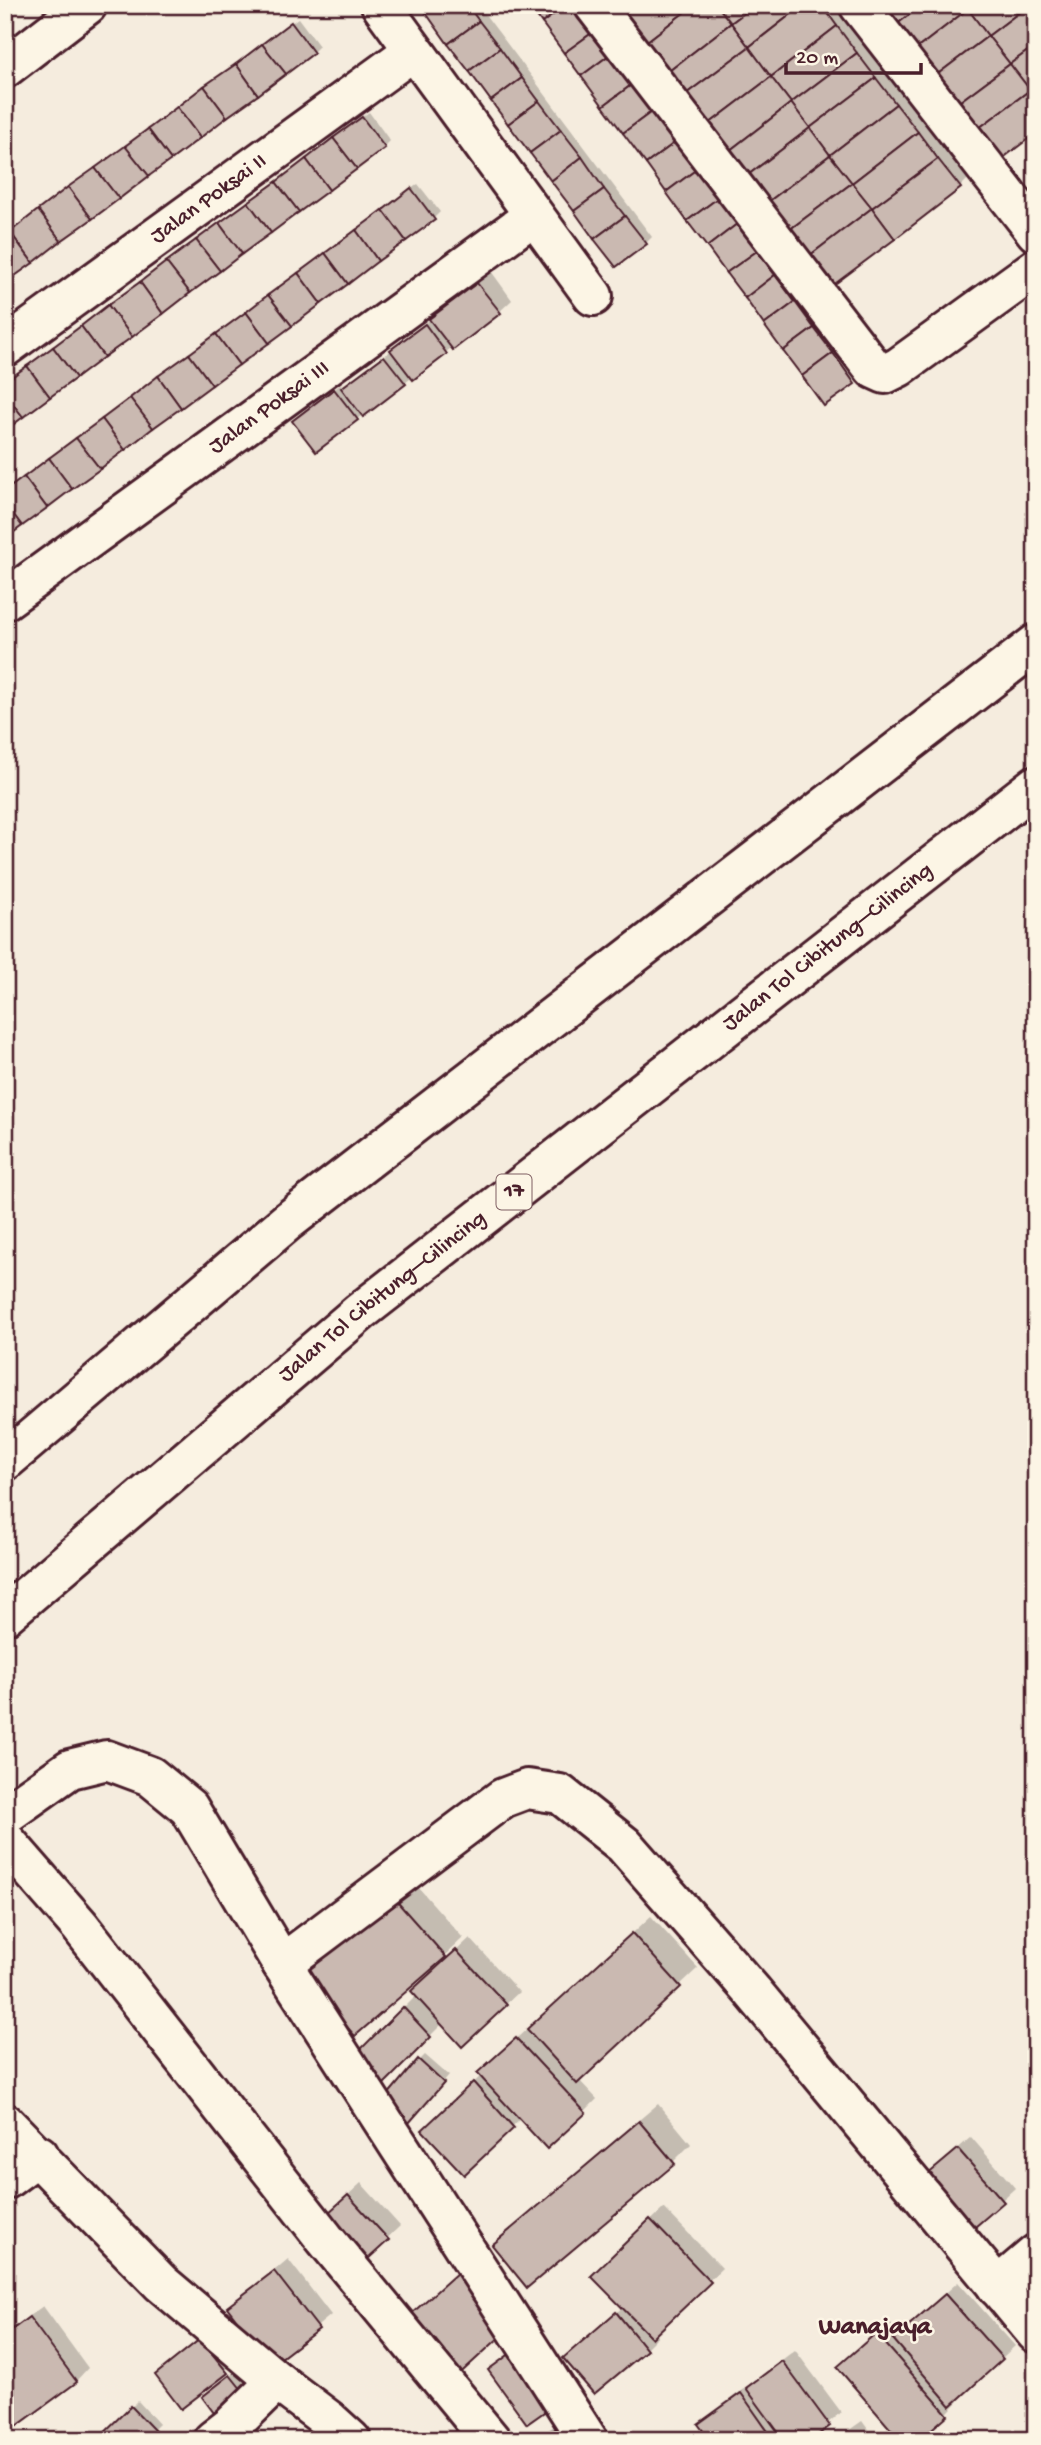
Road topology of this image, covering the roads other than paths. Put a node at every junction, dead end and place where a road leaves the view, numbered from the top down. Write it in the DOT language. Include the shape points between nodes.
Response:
graph roads {
  1 [pos="88,5"];
  2 [pos="381,5"];
  3 [pos="594,5"];
  4 [pos="859,5"];
  5 [pos="413,51"];
  6 [pos="5,68"];
  7 [pos="533,216"];
  8 [pos="1036,232"];
  9 [pos="1036,268"];
  10 [pos="593,296"];
  11 [pos="5,347"];
  12 [pos="5,600"];
  13 [pos="1036,644"];
  14 [pos="1036,785"];
  15 [pos="5,1461"];
  16 [pos="5,1615"];
  17 [pos="5,1815"];
  18 [pos="5,1840"];
  19 [pos="282,1964"];
  20 [pos="5,2123"];
  21 [pos="39,2155"];
  22 [pos="5,2180"];
  23 [pos="1036,2254"];
  24 [pos="997,2287"];
  25 [pos="1036,2333"];
  26 [pos="277,2381"];
  27 [pos="212,2440"];
  28 [pos="351,2440"];
  29 [pos="491,2440"];
  30 [pos="588,2440"];
  1 -- 6 [label="main road"];
  2 -- 5 [label="main road"];
  3 -- 9 [label="main road" via="874,369 885,374 900,368"];
  4 -- 8 [label="main road"];
  5 -- 7 [label="main road"];
  5 -- 11 [label="main road, Jalan Poksai II"];
  7 -- 10 [label="main road"];
  7 -- 12 [label="main road, Jalan Poksai III"];
  13 -- 15 [label="main road" via="288,1221"];
  14 -- 16 [label="main road, Jalan Tol Cibitung–Cilincing / 17" via="360,1312"];
  17 -- 19 [label="main road" via="70,1769 107,1760 150,1776 189,1808"];
  18 -- 29 [label="main road" via="80,1926 325,2239"];
  19 -- 24 [label="main road" via="503,1798 527,1789 560,1794 624,1845 753,1992"];
  19 -- 30 [label="main road"];
  20 -- 21 [label="main road"];
  21 -- 22 [label="main road"];
  21 -- 26 [label="main road" via="161,2283"];
  23 -- 24 [label="main road"];
  24 -- 25 [label="main road"];
  26 -- 27 [label="main road"];
  26 -- 28 [label="main road"];
}
